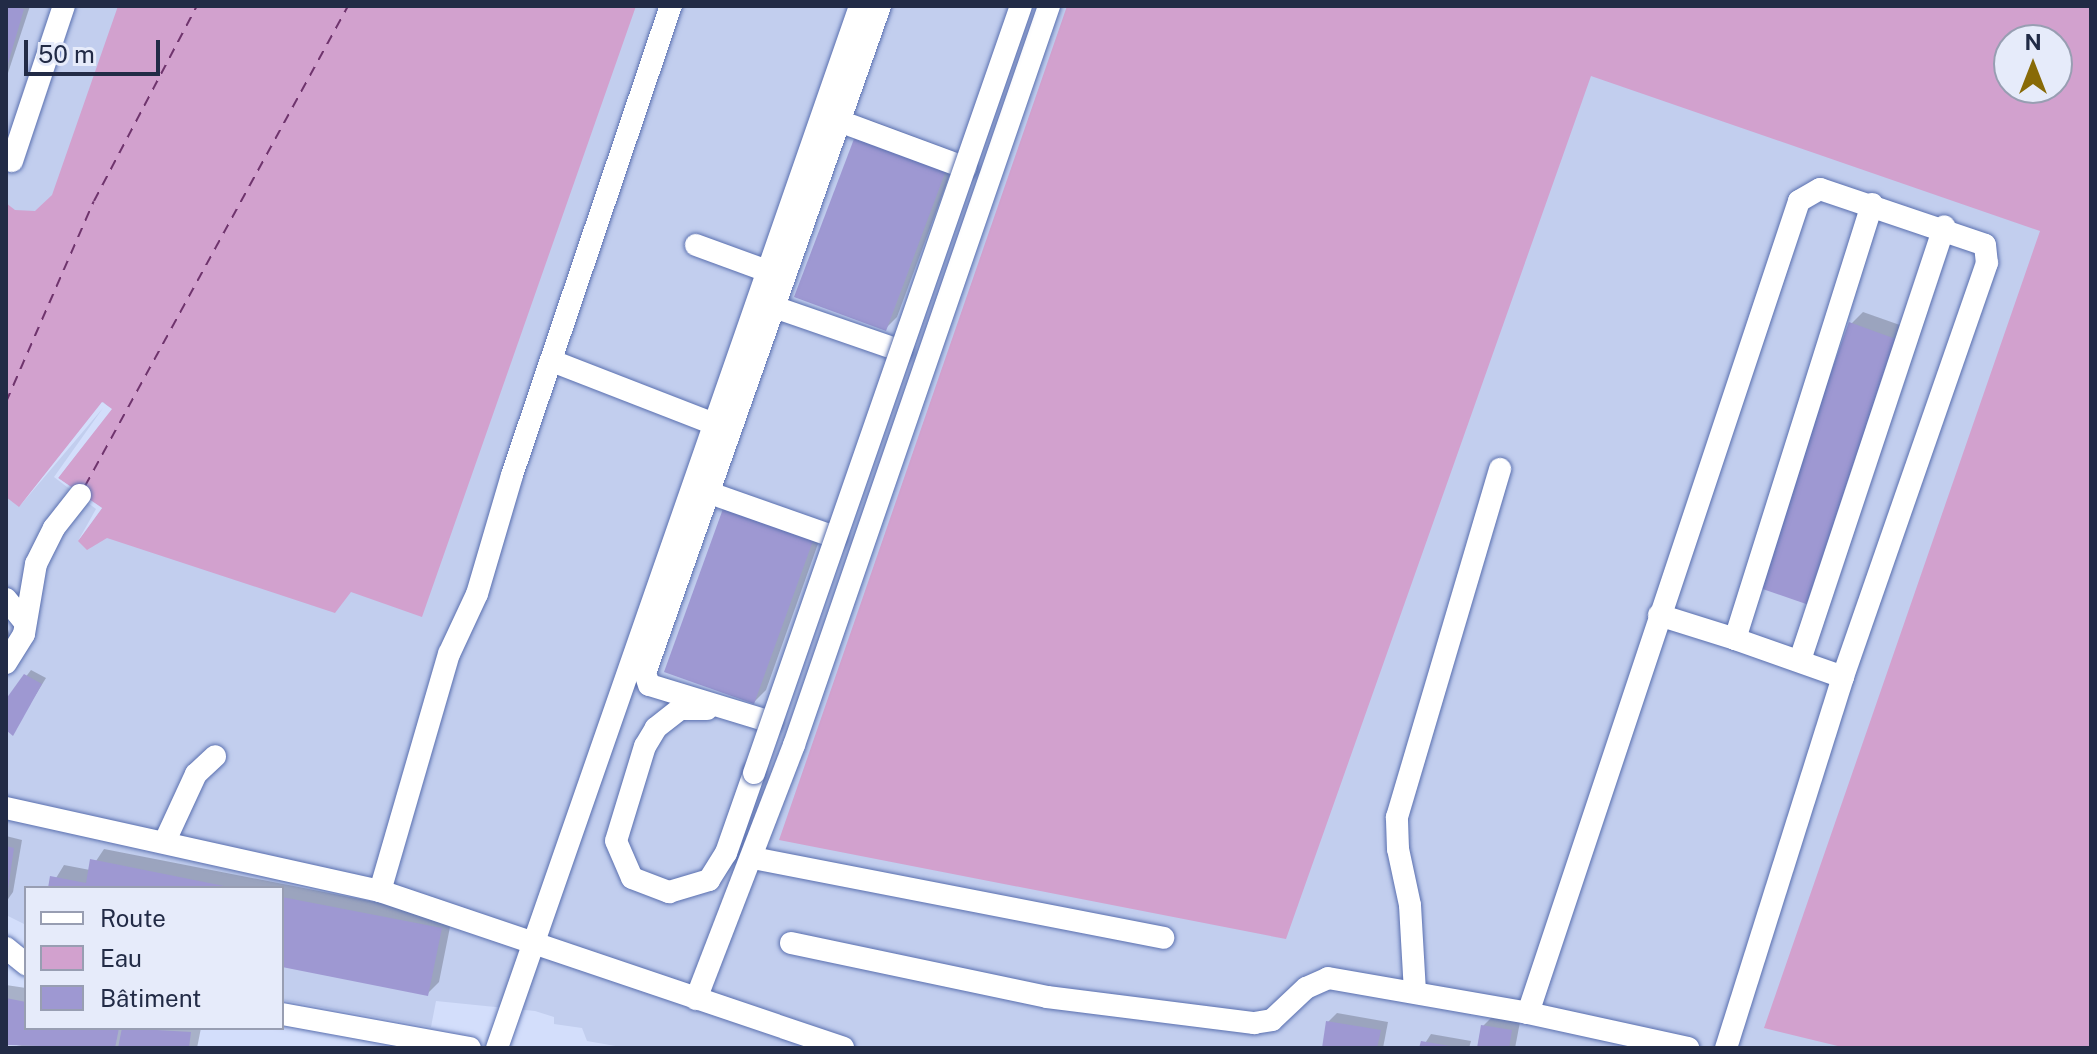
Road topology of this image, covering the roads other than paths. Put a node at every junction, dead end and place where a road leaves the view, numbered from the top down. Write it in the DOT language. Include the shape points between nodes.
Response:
graph roads {
  1 [pos="64,6"];
  2 [pos="671,6"];
  3 [pos="860,6"];
  4 [pos="880,6"];
  5 [pos="1021,6"];
  6 [pos="1049,6"];
  7 [pos="839,121"];
  8 [pos="12,161"];
  9 [pos="966,168"];
  10 [pos="1872,204"];
  11 [pos="1944,226"];
  12 [pos="696,245"];
  13 [pos="767,271"];
  14 [pos="777,308"];
  15 [pos="901,351"];
  16 [pos="552,361"];
  17 [pos="712,423"];
  18 [pos="1500,469"];
  19 [pos="710,493"];
  20 [pos="80,495"];
  21 [pos="835,537"];
  22 [pos="6,599"];
  23 [pos="1659,615"];
  24 [pos="24,621"];
  25 [pos="1735,639"];
  26 [pos="1800,660"];
  27 [pos="6,663"];
  28 [pos="1843,677"];
  29 [pos="782,736"];
  30 [pos="215,756"];
  31 [pos="6,808"];
  32 [pos="165,841"];
  33 [pos="753,858"];
  34 [pos="380,891"];
  35 [pos="1163,938"];
  36 [pos="791,943"];
  37 [pos="533,945"];
  38 [pos="6,948"];
  39 [pos="24,964"];
  40 [pos="1415,992"];
  41 [pos="696,999"];
  42 [pos="1528,1013"];
  43 [pos="284,1014"];
  44 [pos="1594,1039"];
  45 [pos="419,1044"];
  46 [pos="470,1048"];
  47 [pos="497,1048"];
  48 [pos="843,1048"];
  49 [pos="1688,1048"];
  50 [pos="1726,1048"];
  1 -- 8 [label="street"];
  2 -- 16 [label="street"];
  3 -- 13 [label="street"];
  4 -- 7 [label="street"];
  5 -- 9 [label="street, bridge"];
  6 -- 29 [label="street"];
  7 -- 9 [label="street"];
  7 -- 14 [label="street"];
  9 -- 15 [label="street, bridge"];
  10 -- 11 [label="street"];
  10 -- 23 [label="street" via="1820,189 1799,201"];
  10 -- 25 [label="street"];
  11 -- 26 [label="street"];
  11 -- 28 [label="street" via="1985,245 1987,263"];
  12 -- 13 [label="street"];
  13 -- 17 [label="street"];
  14 -- 15 [label="street"];
  14 -- 19 [label="street"];
  15 -- 21 [label="street, bridge"];
  16 -- 17 [label="street"];
  16 -- 34 [label="street" via="477,594 449,654"];
  17 -- 37 [label="street"];
  18 -- 40 [label="street" via="1397,817"];
  19 -- 21 [label="street"];
  19 -- 29 [label="street" via="645,679 649,685"];
  20 -- 24 [label="street" via="44,546"];
  21 -- 29 [label="street, bridge"];
  22 -- 24 [label="street"];
  23 -- 25 [label="street"];
  23 -- 42 [label="street"];
  24 -- 27 [label="street" via="24,634"];
  25 -- 26 [label="street"];
  26 -- 28 [label="street"];
  28 -- 50 [label="street"];
  29 -- 29 [label="street, bridge" via="767,734 763,747 726,853 709,880 669,892 632,878 616,841 618,822 645,746 669,716 704,708"];
  29 -- 33 [label="street"];
  30 -- 32 [label="street" via="196,774"];
  31 -- 32 [label="street"];
  32 -- 34 [label="street"];
  33 -- 35 [label="street"];
  33 -- 41 [label="street"];
  34 -- 37 [label="street"];
  36 -- 40 [label="street" via="1047,997 1254,1023 1272,1020 1306,988 1328,978"];
  37 -- 41 [label="street"];
  37 -- 47 [label="street"];
  38 -- 39 [label="street"];
  40 -- 42 [label="street"];
  41 -- 48 [label="street"];
  42 -- 44 [label="street"];
  43 -- 45 [label="street"];
  44 -- 49 [label="street"];
  45 -- 46 [label="street"];
}
